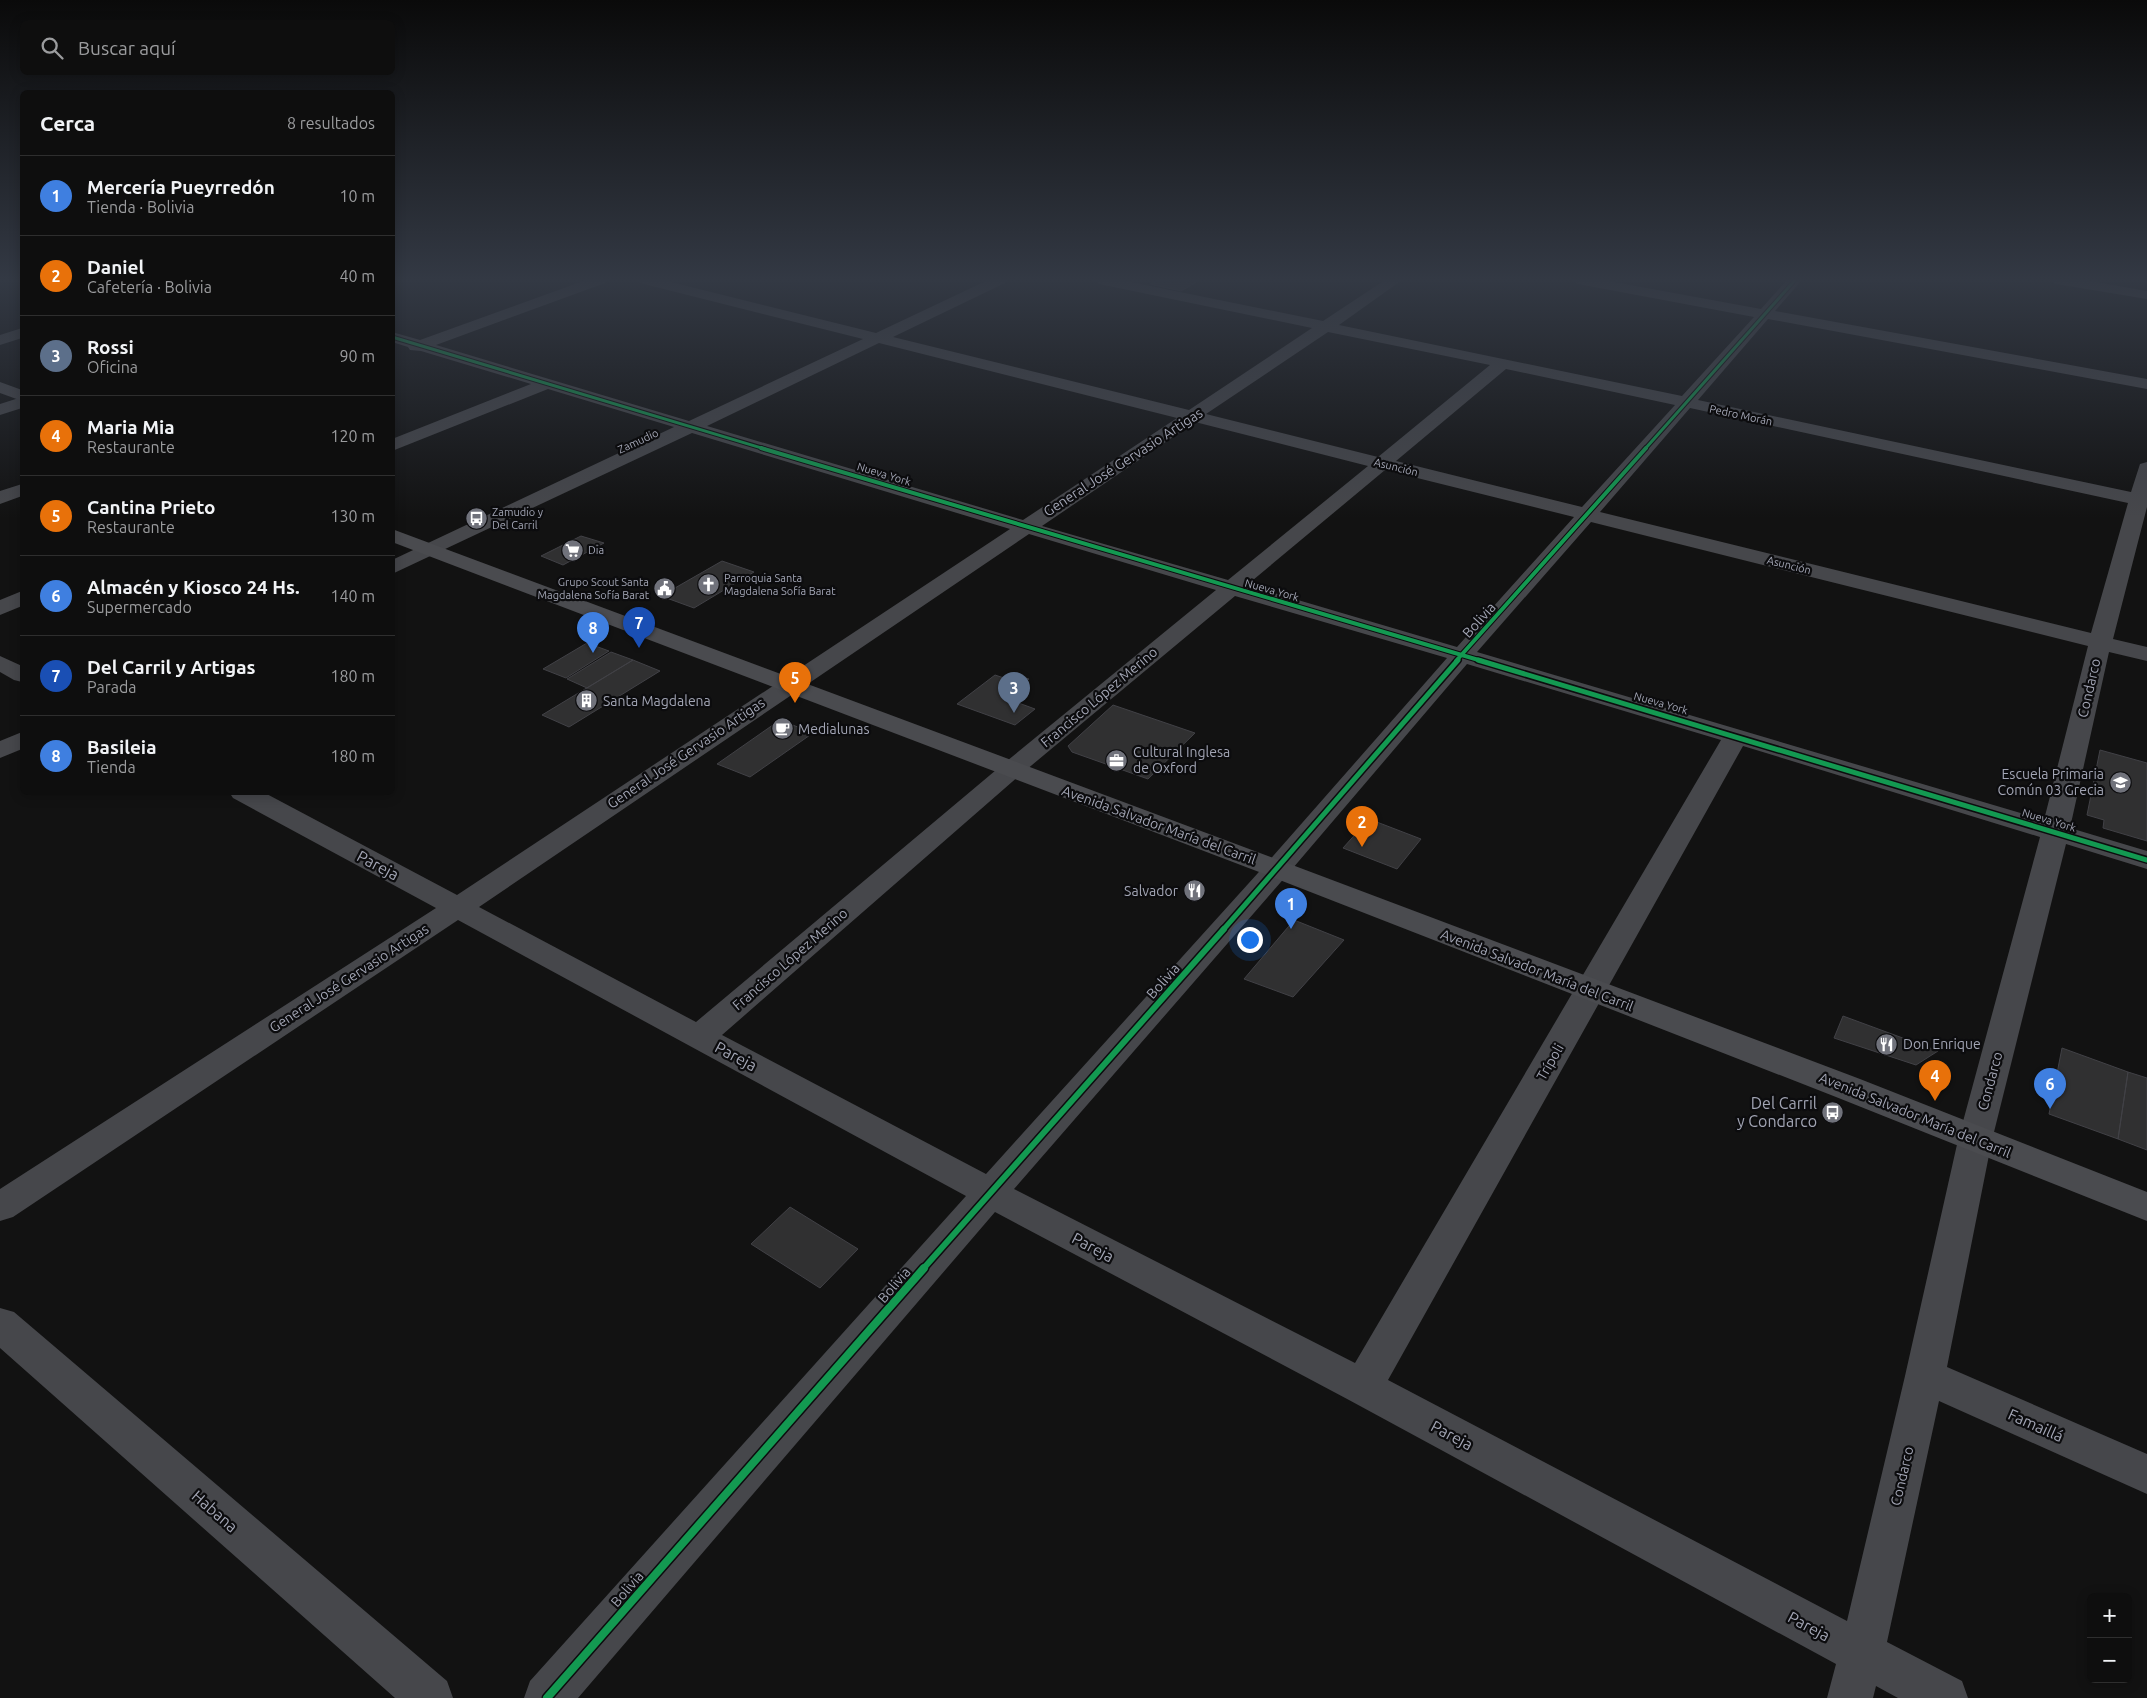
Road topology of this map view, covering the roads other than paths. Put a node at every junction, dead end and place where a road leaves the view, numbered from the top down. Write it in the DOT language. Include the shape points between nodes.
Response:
graph roads {
  1 [pos="466,359"];
  2 [pos="832,359"];
  3 [pos="962,359"];
  4 [pos="1278,359"];
  5 [pos="1483,359"];
  6 [pos="1725,359"];
  7 [pos="2012,359"];
  8 [pos="1502,363"];
  9 [pos="548,383"];
  10 [pos="2147,384"];
  11 [pos="0,387"];
  12 [pos="20,395"];
  13 [pos="20,403"];
  14 [pos="1687,403"];
  15 [pos="0,410"];
  16 [pos="1192,416"];
  17 [pos="692,427"];
  18 [pos="395,445"];
  19 [pos="1381,464"];
  20 [pos="2147,468"];
  21 [pos="20,491"];
  22 [pos="0,498"];
  23 [pos="2143,500"];
  24 [pos="1587,515"];
  25 [pos="1025,527"];
  26 [pos="395,536"];
  27 [pos="432,550"];
  28 [pos="395,567"];
  29 [pos="1230,588"];
  30 [pos="20,599"];
  31 [pos="0,608"];
  32 [pos="2100,643"];
  33 [pos="2147,654"];
  34 [pos="1462,655"];
  35 [pos="0,663"];
  36 [pos="20,674"];
  37 [pos="790,684"];
  38 [pos="1736,736"];
  39 [pos="20,741"];
  40 [pos="0,750"];
  41 [pos="1011,770"];
  42 [pos="248,795"];
  43 [pos="2056,832"];
  44 [pos="2147,860"];
  45 [pos="1277,869"];
  46 [pos="457,908"];
  47 [pos="1590,990"];
  48 [pos="700,1036"];
  49 [pos="1975,1140"];
  50 [pos="990,1193"];
  51 [pos="0,1207"];
  52 [pos="2147,1207"];
  53 [pos="0,1324"];
  54 [pos="1925,1376"];
  55 [pos="1363,1387"];
  56 [pos="2147,1474"];
  57 [pos="1862,1654"];
  58 [pos="430,1698"];
  59 [pos="547,1698"];
  60 [pos="1850,1698"];
  61 [pos="1945,1698"];
  1 -- 9 [label="street, Nueva York"];
  2 -- 17 [label="street, Zamudio"];
  3 -- 16 [label="street, Asunción"];
  4 -- 16 [label="street, General José Gervasio Artigas"];
  5 -- 8 [label="street, Pedro Morán"];
  6 -- 14 [label="street, Bolivia"];
  7 -- 10 [label="street"];
  8 -- 14 [label="street, Pedro Morán"];
  8 -- 19 [label="street, Francisco López Merino"];
  9 -- 17 [label="street, Nueva York"];
  9 -- 18 [label="street"];
  11 -- 12 [label="main road"];
  13 -- 15 [label="street"];
  14 -- 23 [label="street, Pedro Morán"];
  14 -- 24 [label="street, Bolivia"];
  16 -- 19 [label="street, Asunción"];
  16 -- 25 [label="street, General José Gervasio Artigas"];
  17 -- 25 [label="street, Nueva York"];
  17 -- 27 [label="street, Zamudio"];
  19 -- 24 [label="street, Asunción"];
  19 -- 29 [label="street, Francisco López Merino"];
  20 -- 23 [label="street, Condarco"];
  21 -- 22 [label="street"];
  23 -- 32 [label="street, Condarco"];
  24 -- 32 [label="street, Asunción"];
  24 -- 34 [label="street, Bolivia"];
  25 -- 29 [label="street, Nueva York"];
  25 -- 37 [label="street, General José Gervasio Artigas"];
  26 -- 27 [label="main road, Avenida Salvador María del Carril"];
  27 -- 28 [label="street, Zamudio"];
  27 -- 37 [label="main road, Avenida Salvador María del Carril"];
  29 -- 34 [label="street, Nueva York"];
  29 -- 41 [label="street, Francisco López Merino"];
  30 -- 31 [label="street"];
  32 -- 33 [label="street, Asunción"];
  32 -- 43 [label="street, Condarco"];
  34 -- 38 [label="street, Nueva York"];
  34 -- 45 [label="street, Bolivia"];
  35 -- 36 [label="street"];
  37 -- 41 [label="main road, Avenida Salvador María del Carril"];
  37 -- 46 [label="street, General José Gervasio Artigas"];
  38 -- 43 [label="street, Nueva York"];
  38 -- 47 [label="street, Trípoli"];
  39 -- 40 [label="street"];
  41 -- 45 [label="main road, Avenida Salvador María del Carril"];
  41 -- 48 [label="street, Francisco López Merino"];
  42 -- 46 [label="street, Pareja"];
  43 -- 44 [label="street, Nueva York"];
  43 -- 49 [label="street, Condarco"];
  45 -- 47 [label="main road, Avenida Salvador María del Carril"];
  45 -- 50 [label="street, Bolivia"];
  46 -- 48 [label="street, Pareja"];
  46 -- 51 [label="street, General José Gervasio Artigas"];
  47 -- 49 [label="main road, Avenida Salvador María del Carril"];
  47 -- 55 [label="street, Trípoli"];
  48 -- 50 [label="street, Pareja"];
  49 -- 52 [label="main road, Avenida Salvador María del Carril"];
  49 -- 54 [label="street, Condarco"];
  50 -- 55 [label="street, Pareja"];
  50 -- 59 [label="street, Bolivia"];
  53 -- 58 [label="street, Habana"];
  54 -- 56 [label="street, Famaillá"];
  54 -- 57 [label="street, Condarco"];
  55 -- 57 [label="street, Pareja"];
  57 -- 60 [label="street, Condarco"];
  57 -- 61 [label="street, Pareja"];
}
